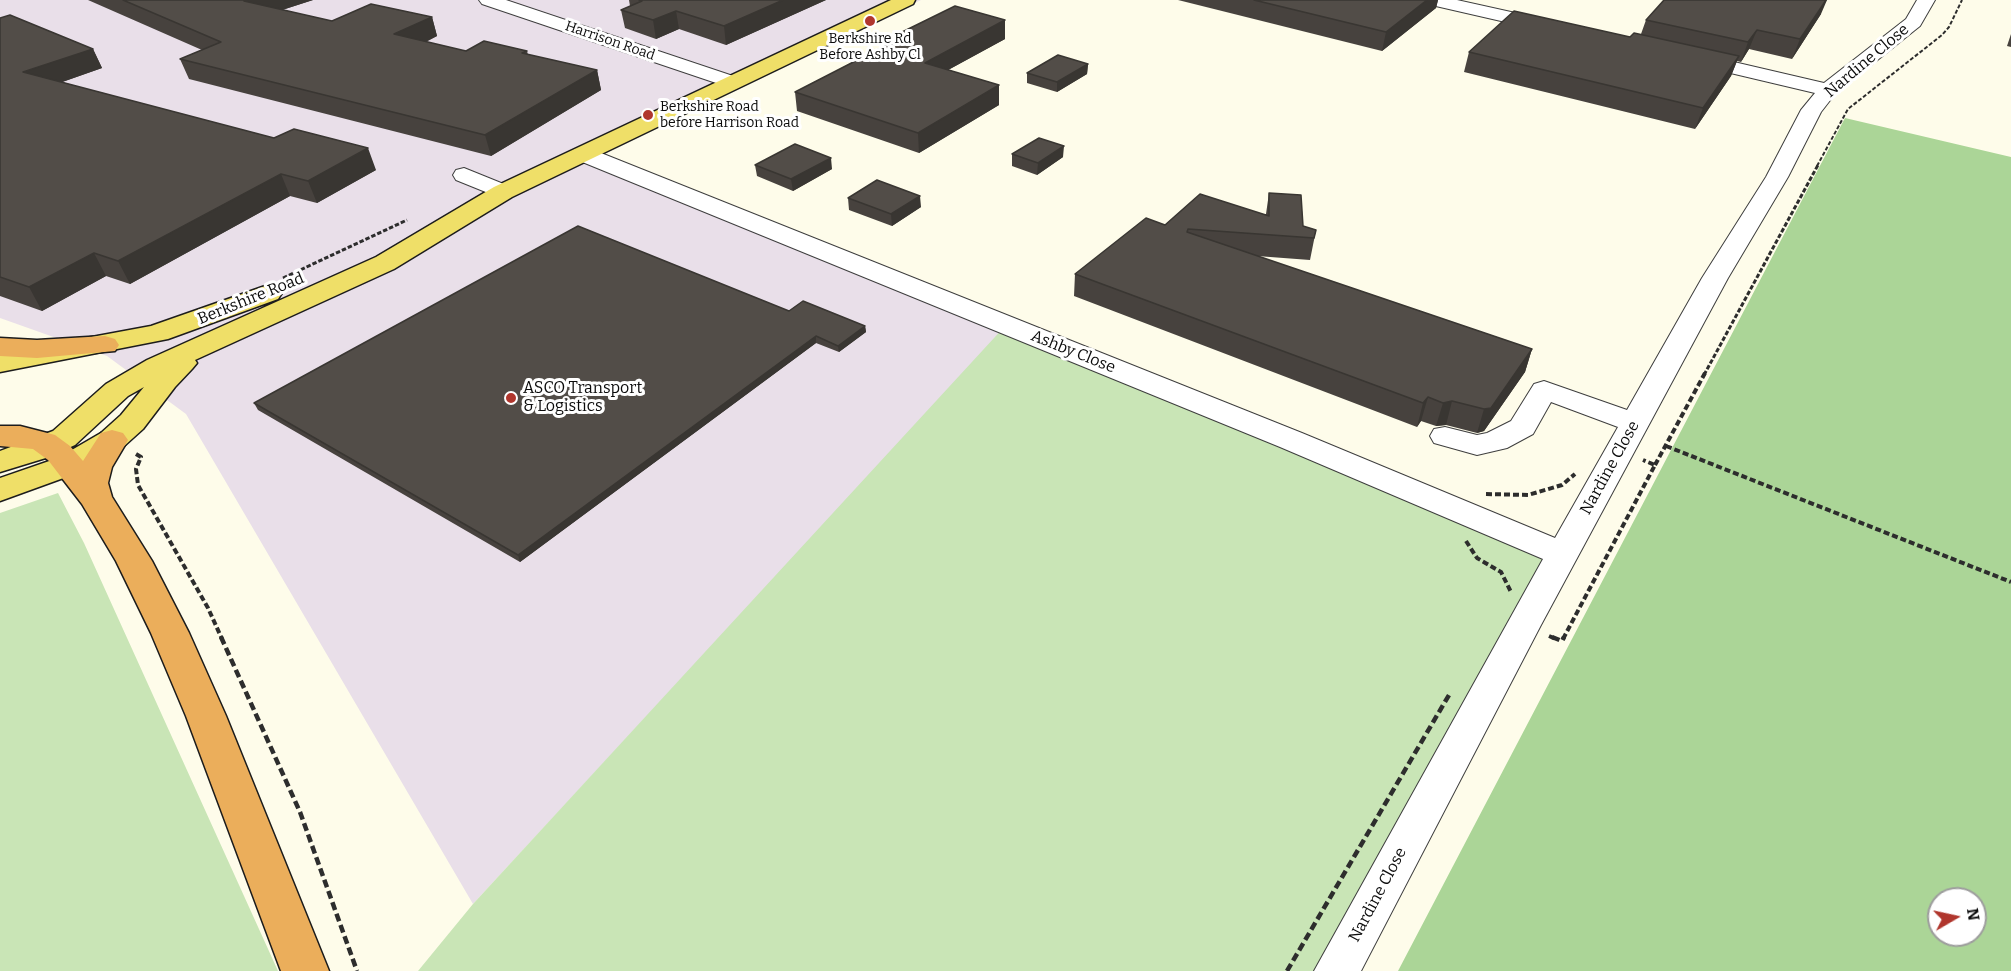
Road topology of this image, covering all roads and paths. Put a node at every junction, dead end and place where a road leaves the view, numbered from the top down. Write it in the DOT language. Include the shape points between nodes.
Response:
graph roads {
  1 [pos="488,0"];
  2 [pos="906,0"];
  3 [pos="1433,0"];
  4 [pos="1926,0"];
  5 [pos="1962,0"];
  6 [pos="1570,31"];
  7 [pos="1674,54"];
  8 [pos="732,82"];
  9 [pos="1828,90"];
  10 [pos="583,154"];
  11 [pos="464,175"];
  12 [pos="497,195"];
  13 [pos="105,345"];
  14 [pos="0,347"];
  15 [pos="199,348"];
  16 [pos="0,363"];
  17 [pos="1636,423"];
  18 [pos="0,436"];
  19 [pos="1445,436"];
  20 [pos="1666,446"];
  21 [pos="124,447"];
  22 [pos="59,455"];
  23 [pos="0,462"];
  24 [pos="1655,465"];
  25 [pos="0,490"];
  26 [pos="95,497"];
  27 [pos="1562,554"];
  28 [pos="2011,582"];
  29 [pos="1454,688"];
  30 [pos="305,971"];
  31 [pos="357,971"];
  32 [pos="1287,971"];
  33 [pos="1337,971"];
  1 -- 8 [label="street, Harrison Road"];
  2 -- 8 [label="main road, Berkshire Road"];
  3 -- 6 [label="street"];
  4 -- 9 [label="street, Nardine Close" via="1913,22"];
  5 -- 20 [label="path" via="1942,35 1848,109"];
  7 -- 9 [label="street"];
  8 -- 10 [label="main road, Berkshire Road"];
  9 -- 17 [label="street, Nardine Close" via="1811,110 1777,177 1715,278"];
  10 -- 12 [label="main road, Berkshire Road"];
  10 -- 27 [label="street, Ashby Close" via="1291,440"];
  11 -- 12 [label="street"];
  12 -- 13 [label="main road, Berkshire Road" via="220,313"];
  12 -- 15 [label="main road, Berkshire Road" via="385,263"];
  13 -- 14 [label="highway" via="37,350"];
  13 -- 16 [label="main road, Berkshire Road"];
  15 -- 21 [label="main road, Berkshire Road" via="164,381 132,422"];
  15 -- 22 [label="main road, Berkshire Road" via="133,380 106,399 73,432"];
  17 -- 19 [label="street" via="1544,390 1521,427 1496,441 1477,445"];
  17 -- 27 [label="street, Nardine Close"];
  18 -- 22 [label="highway" via="20,436"];
  20 -- 24 [label="path"];
  20 -- 28 [label="path"];
  21 -- 22 [label="main road, Berkshire Road"];
  21 -- 26 [label="highway" via="96,467 92,483"];
  21 -- 31 [label="path" via="141,457 136,469 138,485 208,608 300,812"];
  22 -- 23 [label="main road, Berkshire Road"];
  22 -- 25 [label="main road, Berkshire Road"];
  22 -- 26 [label="highway"];
  26 -- 30 [label="highway" via="134,561 170,633"];
  27 -- 33 [label="street, Nardine Close"];
  29 -- 32 [label="path"];
}
